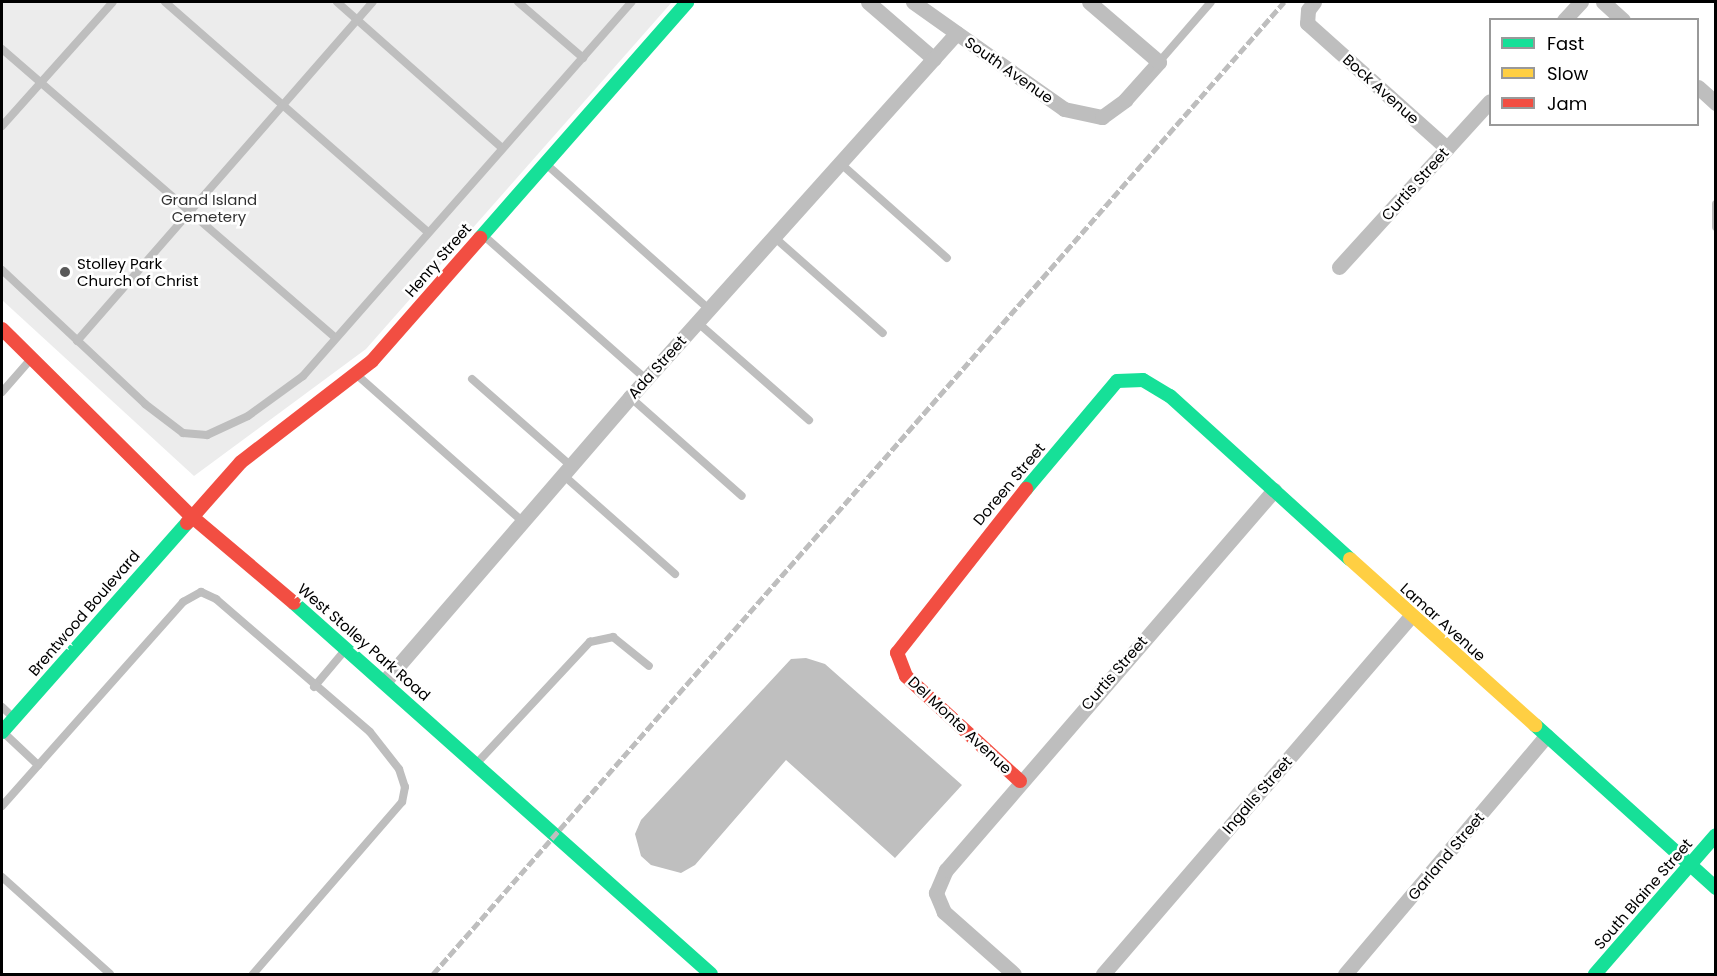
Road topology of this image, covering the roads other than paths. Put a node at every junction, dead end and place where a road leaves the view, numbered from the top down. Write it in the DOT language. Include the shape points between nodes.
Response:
graph roads {
  1 [pos="113,2"];
  2 [pos="165,2"];
  3 [pos="337,2"];
  4 [pos="374,2"];
  5 [pos="518,2"];
  6 [pos="632,2"];
  7 [pos="687,2"];
  8 [pos="868,2"];
  9 [pos="913,2"];
  10 [pos="1089,2"];
  11 [pos="1211,2"];
  12 [pos="1314,2"];
  13 [pos="1581,2"];
  14 [pos="1603,2"];
  15 [pos="1566,18"];
  16 [pos="1621,18"];
  17 [pos="358,20"];
  18 [pos="957,33"];
  19 [pos="2,49"];
  20 [pos="583,58"];
  21 [pos="934,59"];
  22 [pos="1159,62"];
  23 [pos="40,83"];
  24 [pos="1699,88"];
  25 [pos="1489,103"];
  26 [pos="1716,103"];
  27 [pos="283,105"];
  28 [pos="2,126"];
  29 [pos="502,148"];
  30 [pos="1447,148"];
  31 [pos="544,163"];
  32 [pos="840,163"];
  33 [pos="1716,204"];
  34 [pos="190,212"];
  35 [pos="1716,226"];
  36 [pos="428,232"];
  37 [pos="482,234"];
  38 [pos="774,237"];
  39 [pos="947,258"];
  40 [pos="1340,267"];
  41 [pos="2,270"];
  42 [pos="709,309"];
  43 [pos="697,322"];
  44 [pos="2,329"];
  45 [pos="883,333"];
  46 [pos="335,337"];
  47 [pos="77,341"];
  48 [pos="32,358"];
  49 [pos="356,374"];
  50 [pos="472,379"];
  51 [pos="646,379"];
  52 [pos="1147,383"];
  53 [pos="2,392"];
  54 [pos="630,397"];
  55 [pos="809,420"];
  56 [pos="566,470"];
  57 [pos="1274,490"];
  58 [pos="742,496"];
  59 [pos="190,515"];
  60 [pos="522,521"];
  61 [pos="675,574"];
  62 [pos="1411,615"];
  63 [pos="909,634"];
  64 [pos="347,648"];
  65 [pos="648,666"];
  66 [pos="385,681"];
  67 [pos="314,687"];
  68 [pos="2,706"];
  69 [pos="14,718"];
  70 [pos="2,731"];
  71 [pos="1546,736"];
  72 [pos="38,765"];
  73 [pos="476,765"];
  74 [pos="1020,781"];
  75 [pos="2,806"];
  76 [pos="1716,835"];
  77 [pos="1690,865"];
  78 [pos="2,878"];
  79 [pos="1716,888"];
  80 [pos="110,975"];
  81 [pos="253,975"];
  82 [pos="711,975"];
  83 [pos="1014,975"];
  84 [pos="1103,975"];
  85 [pos="1345,975"];
  86 [pos="1595,975"];
  1 -- 23 [label="lane"];
  2 -- 27 [label="lane"];
  3 -- 17 [label="lane"];
  4 -- 17 [label="lane"];
  5 -- 20 [label="lane"];
  6 -- 20 [label="lane"];
  7 -- 31 [label="street, Henry Street"];
  8 -- 21 [label="street"];
  9 -- 18 [label="street"];
  10 -- 22 [label="street"];
  11 -- 22 [label="lane"];
  12 -- 30 [label="street, Bock Avenue" via="1308,10 1307,23"];
  13 -- 15 [label="street"];
  14 -- 16 [label="street"];
  17 -- 27 [label="lane"];
  17 -- 29 [label="lane"];
  18 -- 21 [label="street, South Avenue"];
  18 -- 22 [label="street, South Avenue" via="1064,109 1102,117 1125,100"];
  19 -- 23 [label="lane"];
  20 -- 29 [label="lane"];
  21 -- 32 [label="street, Ada Street"];
  23 -- 28 [label="lane"];
  23 -- 34 [label="lane"];
  24 -- 26 [label="street"];
  25 -- 30 [label="street, Curtis Street"];
  27 -- 34 [label="lane"];
  27 -- 36 [label="lane"];
  29 -- 36 [label="lane"];
  30 -- 40 [label="street, Curtis Street"];
  31 -- 37 [label="street, Henry Street"];
  31 -- 42 [label="lane"];
  32 -- 38 [label="street, Ada Street"];
  32 -- 39 [label="lane"];
  33 -- 35 [label="lane"];
  34 -- 46 [label="lane"];
  34 -- 47 [label="lane"];
  36 -- 46 [label="lane"];
  37 -- 49 [label="street, Henry Street" via="372,361"];
  37 -- 51 [label="lane"];
  38 -- 42 [label="street, Ada Street"];
  38 -- 45 [label="lane"];
  41 -- 47 [label="lane"];
  42 -- 43 [label="street, Ada Street"];
  43 -- 51 [label="street, Ada Street"];
  43 -- 55 [label="lane"];
  44 -- 48 [label="street, West Stolley Park Road"];
  46 -- 47 [label="lane" via="303,376 248,416 207,435 183,433 145,404"];
  48 -- 53 [label="lane"];
  48 -- 59 [label="street, West Stolley Park Road"];
  49 -- 59 [label="street, Henry Street" via="281,428"];
  49 -- 60 [label="lane"];
  50 -- 56 [label="lane"];
  51 -- 54 [label="street, Ada Street"];
  52 -- 57 [label="street, Lamar Avenue" via="1170,396"];
  52 -- 63 [label="street, Doreen Street" via="1117,381"];
  54 -- 56 [label="street, Ada Street"];
  54 -- 58 [label="lane"];
  56 -- 60 [label="street, Ada Street"];
  56 -- 61 [label="lane"];
  57 -- 62 [label="street, Lamar Avenue"];
  57 -- 74 [label="street, Curtis Street"];
  59 -- 64 [label="street, West Stolley Park Road"];
  59 -- 69 [label="street, Brentwood Boulevard"];
  60 -- 66 [label="street, Ada Street"];
  62 -- 71 [label="street, Lamar Avenue"];
  62 -- 84 [label="street, Ingalls Street"];
  63 -- 74 [label="street, Del Monte Avenue" via="897,653 906,676"];
  64 -- 66 [label="street, West Stolley Park Road"];
  64 -- 67 [label="lane"];
  65 -- 73 [label="lane" via="613,637 590,642"];
  66 -- 73 [label="street, West Stolley Park Road"];
  67 -- 72 [label="lane" via="216,599 201,592 183,602"];
  67 -- 81 [label="lane" via="370,732 399,769 405,787 402,802"];
  68 -- 69 [label="lane"];
  69 -- 70 [label="street, Brentwood Boulevard"];
  70 -- 72 [label="lane"];
  71 -- 77 [label="street, Lamar Avenue"];
  71 -- 85 [label="street, Garland Street"];
  72 -- 75 [label="lane"];
  73 -- 82 [label="street, West Stolley Park Road"];
  74 -- 83 [label="street, Curtis Street" via="956,858 936,892 944,912"];
  76 -- 77 [label="street, South Blaine Street"];
  77 -- 79 [label="street, Lamar Avenue"];
  77 -- 86 [label="street, South Blaine Street"];
  78 -- 80 [label="lane"];
}
